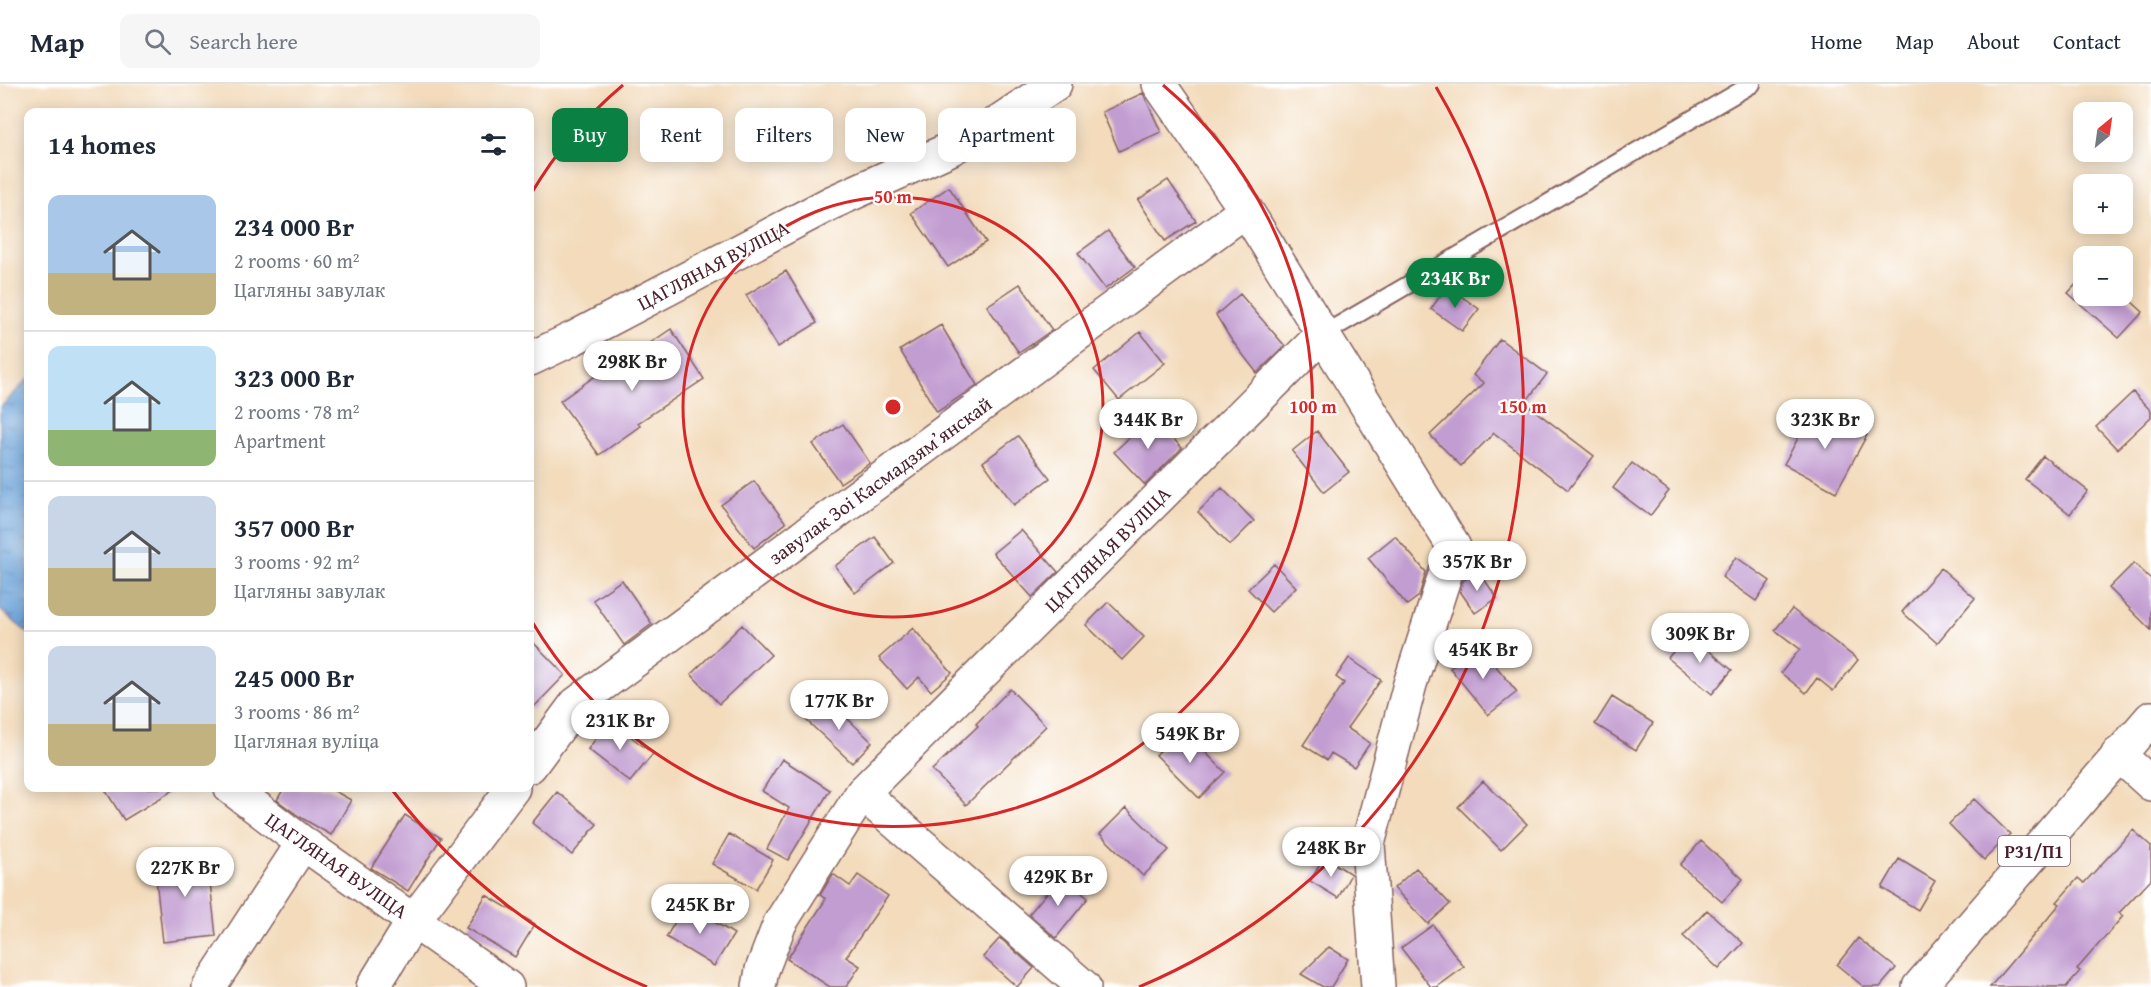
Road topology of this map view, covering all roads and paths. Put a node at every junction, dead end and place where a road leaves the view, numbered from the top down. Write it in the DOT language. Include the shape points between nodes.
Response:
graph roads {
  1 [pos="1054,84"];
  2 [pos="1159,84"];
  3 [pos="1752,84"];
  4 [pos="1246,210"];
  5 [pos="1322,335"];
  6 [pos="534,357"];
  7 [pos="2151,718"];
  8 [pos="2118,754"];
  9 [pos="534,761"];
  10 [pos="2151,784"];
  11 [pos="236,792"];
  12 [pos="510,792"];
  13 [pos="862,793"];
  14 [pos="303,843"];
  15 [pos="414,920"];
  16 [pos="209,987"];
  17 [pos="373,987"];
  18 [pos="507,987"];
  19 [pos="759,987"];
  20 [pos="1084,987"];
  21 [pos="1378,987"];
  22 [pos="1919,987"];
  1 -- 6 [label="street, ЦАГЛЯНАЯ ВУЛІЦА" via="950,150 831,202"];
  2 -- 4 [label="street"];
  3 -- 5 [label="lane"];
  4 -- 5 [label="street"];
  4 -- 9 [label="street, завулак Зоі Касмадзямʼянскай" via="576,704"];
  5 -- 13 [label="street, ЦАГЛЯНАЯ ВУЛІЦА"];
  5 -- 21 [label="street" via="1454,547 1410,684 1368,844"];
  7 -- 8 [label="street, Р31/П1"];
  8 -- 10 [label="street"];
  8 -- 22 [label="street, Р31/П1"];
  11 -- 14 [label="street, ЦАГЛЯНАЯ ВУЛІЦА"];
  12 -- 15 [label="street"];
  13 -- 19 [label="street, ЦАГЛЯНАЯ ВУЛІЦА" via="780,923"];
  13 -- 20 [label="street"];
  14 -- 15 [label="street, ЦАГЛЯНАЯ ВУЛІЦА"];
  14 -- 16 [label="street"];
  15 -- 17 [label="street"];
  15 -- 18 [label="street"];
}
